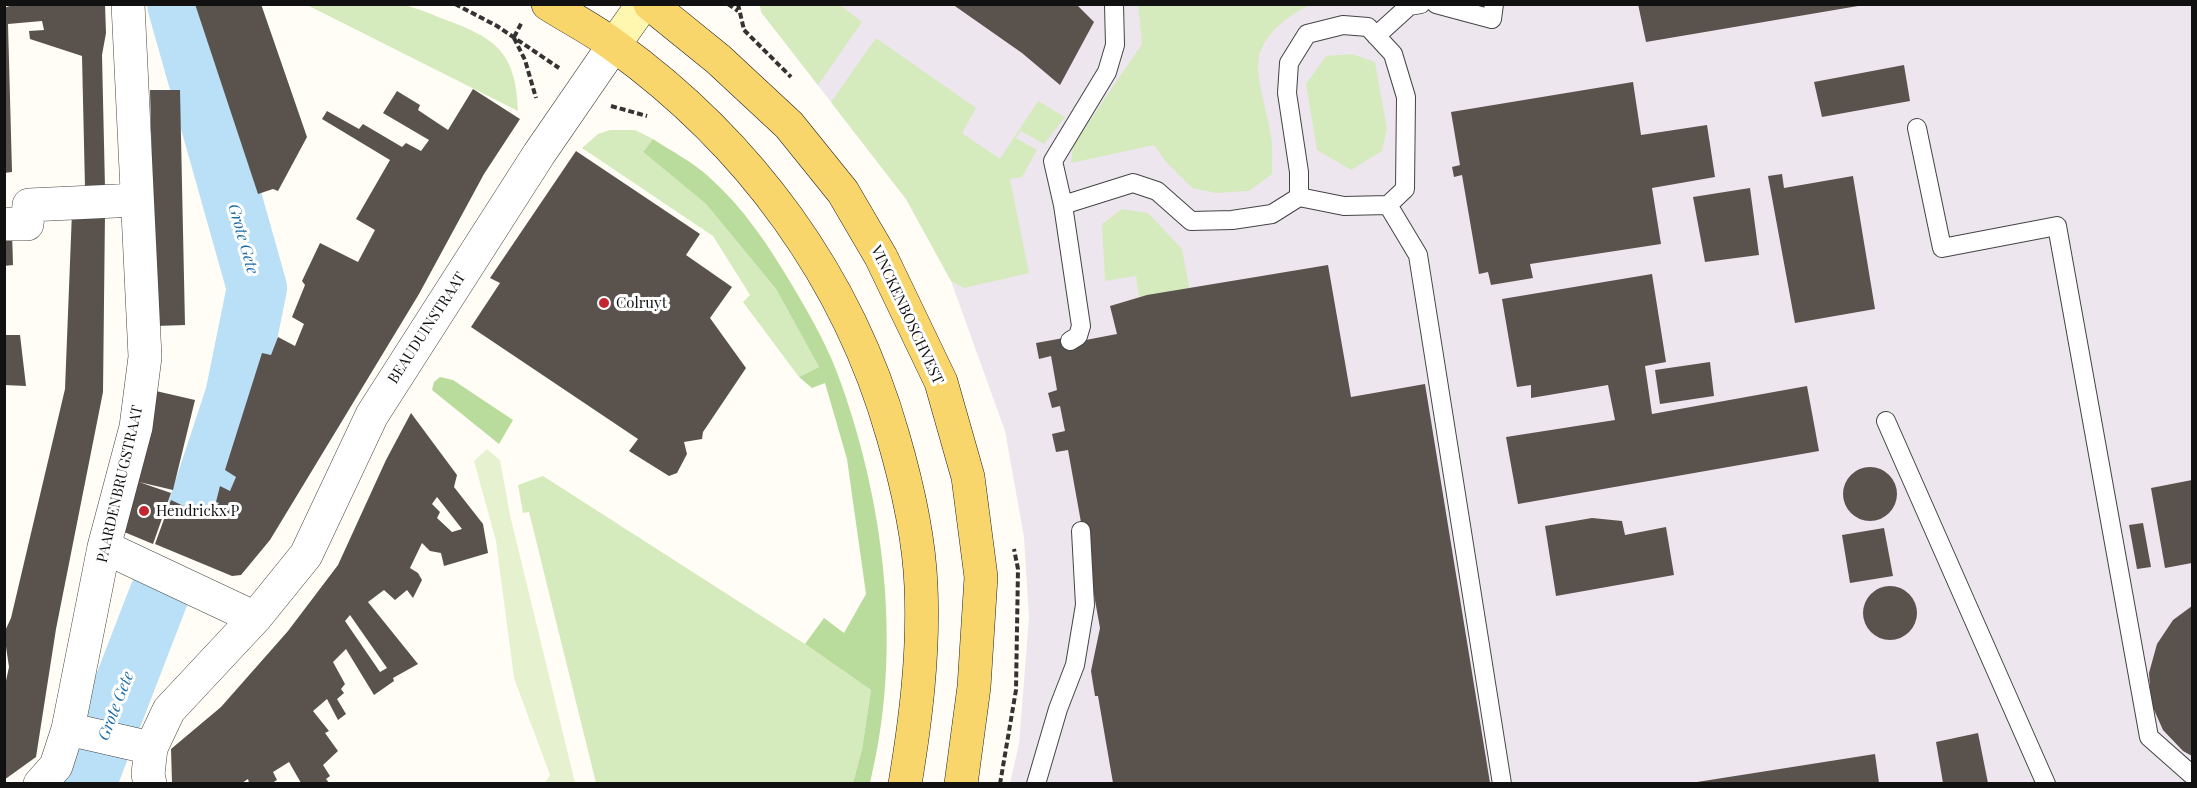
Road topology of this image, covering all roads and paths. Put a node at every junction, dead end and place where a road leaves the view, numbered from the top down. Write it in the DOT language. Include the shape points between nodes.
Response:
graph roads {
  1 [pos="128,4"];
  2 [pos="455,4"];
  3 [pos="548,4"];
  4 [pos="643,4"];
  5 [pos="650,4"];
  6 [pos="728,4"];
  7 [pos="738,4"];
  8 [pos="1114,4"];
  9 [pos="1421,4"];
  10 [pos="1436,4"];
  11 [pos="1494,4"];
  12 [pos="739,11"];
  13 [pos="744,30"];
  14 [pos="1376,36"];
  15 [pos="514,37"];
  16 [pos="614,45"];
  17 [pos="585,87"];
  18 [pos="681,99"];
  19 [pos="1917,128"];
  20 [pos="539,154"];
  21 [pos="1299,197"];
  22 [pos="137,200"];
  23 [pos="1063,205"];
  24 [pos="1388,205"];
  25 [pos="4,224"];
  26 [pos="1070,341"];
  27 [pos="1886,421"];
  28 [pos="1081,531"];
  29 [pos="104,547"];
  30 [pos="255,618"];
  31 [pos="78,731"];
  32 [pos="136,745"];
  33 [pos="2193,775"];
  34 [pos="40,783"];
  35 [pos="150,783"];
  36 [pos="905,783"];
  37 [pos="961,783"];
  38 [pos="1036,783"];
  39 [pos="1502,783"];
  40 [pos="2046,783"];
  1 -- 22 [label="street, PAARDENBRUGSTRAAT"];
  2 -- 15 [label="path"];
  3 -- 16 [label="main road"];
  4 -- 16 [label="main road"];
  5 -- 37 [label="main road, VINCKENBOSCHVEST" via="718,59 789,125 843,192 881,257 940,382 968,477 981,577 974,687"];
  6 -- 12 [label="path"];
  7 -- 12 [label="path"];
  8 -- 23 [label="lane" via="1115,45 1107,72 1053,161"];
  9 -- 14 [label="lane" via="1409,6"];
  10 -- 11 [label="lane" via="1492,20"];
  12 -- 13 [label="path"];
  14 -- 21 [label="lane" via="1368,27 1343,25 1307,34 1289,63 1287,93"];
  14 -- 24 [label="lane" via="1393,54 1406,97 1405,189"];
  15 -- 17 [label="path"];
  15 -- 20 [label="path" via="525,60 538,108"];
  16 -- 17 [label="street, BEAUDUINSTRAAT"];
  16 -- 18 [label="main road"];
  17 -- 18 [label="path" via="614,109 663,124"];
  17 -- 20 [label="street, BEAUDUINSTRAAT"];
  18 -- 36 [label="main road" via="757,175 798,230 851,322 882,396 907,485 921,585 920,667"];
  19 -- 33 [label="lane" via="1942,248 2057,226 2149,737"];
  20 -- 30 [label="street, BEAUDUINSTRAAT" via="372,415 306,555"];
  21 -- 23 [label="lane" via="1272,214 1232,220 1191,221 1157,191 1133,183"];
  21 -- 24 [label="lane" via="1344,206"];
  22 -- 25 [label="street" via="29,204 27,224"];
  22 -- 29 [label="street, PAARDENBRUGSTRAAT" via="145,357 136,427"];
  23 -- 26 [label="lane" via="1081,326"];
  24 -- 39 [label="lane" via="1418,255"];
  27 -- 40 [label="lane"];
  28 -- 38 [label="lane" via="1085,605 1075,665"];
  29 -- 30 [label="street"];
  29 -- 31 [label="street, PAARDENBRUGSTRAAT"];
  30 -- 32 [label="street, BEAUDUINSTRAAT"];
  31 -- 32 [label="street"];
  31 -- 34 [label="street"];
  32 -- 35 [label="street"];
}
